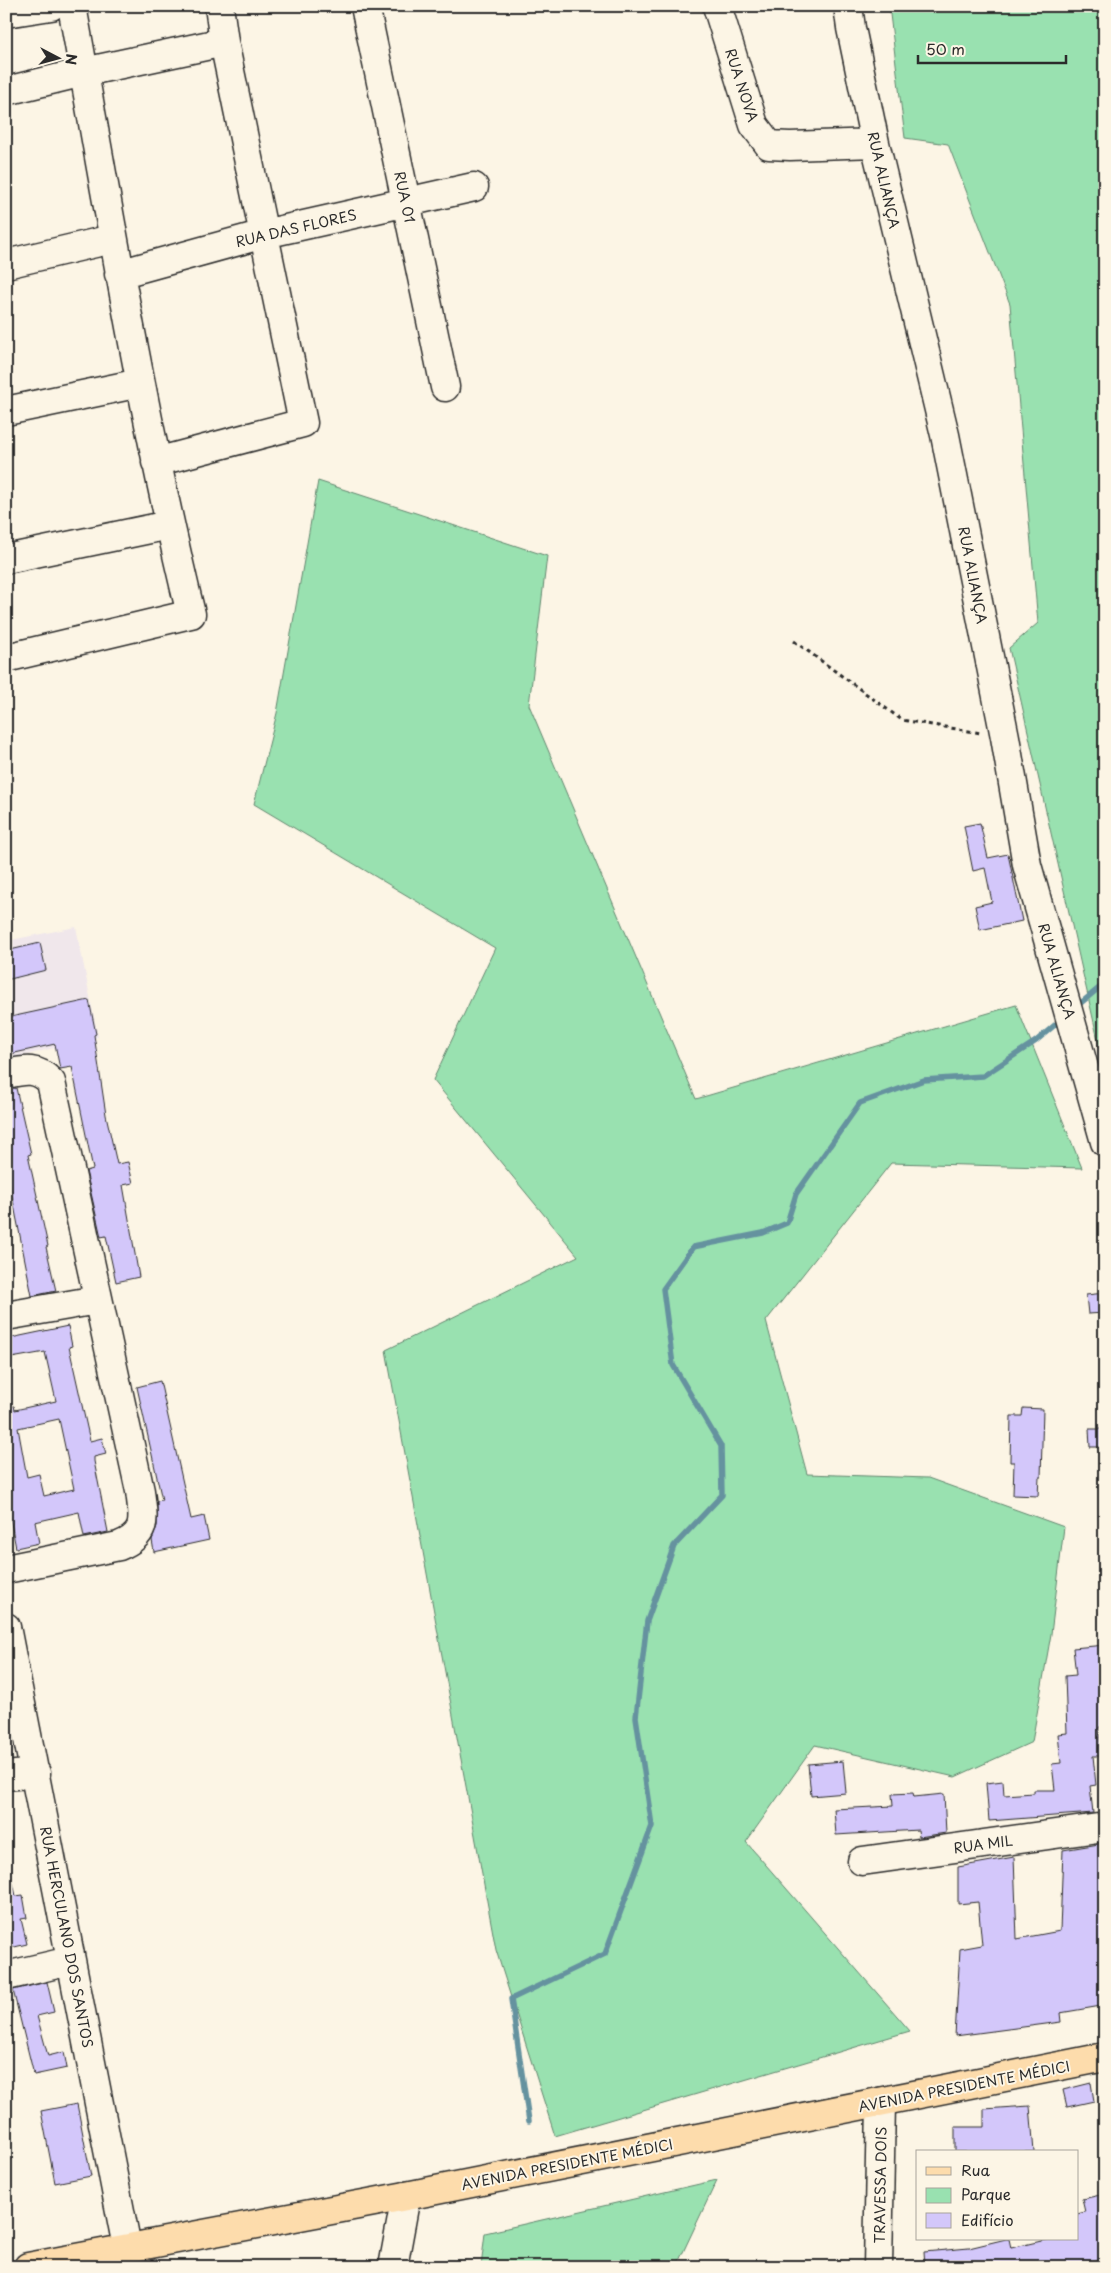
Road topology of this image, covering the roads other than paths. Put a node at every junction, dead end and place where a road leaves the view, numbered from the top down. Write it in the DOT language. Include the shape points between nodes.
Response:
graph roads {
  1 [pos="50,6"];
  2 [pos="72,6"];
  3 [pos="220,6"];
  4 [pos="365,6"];
  5 [pos="717,6"];
  6 [pos="848,6"];
  7 [pos="6,14"];
  8 [pos="224,42"];
  9 [pos="84,72"];
  10 [pos="6,92"];
  11 [pos="875,143"];
  12 [pos="474,187"];
  13 [pos="406,202"];
  14 [pos="264,234"];
  15 [pos="112,239"];
  16 [pos="6,264"];
  17 [pos="118,274"];
  18 [pos="140,383"];
  19 [pos="445,387"];
  20 [pos="6,411"];
  21 [pos="156,462"];
  22 [pos="169,525"];
  23 [pos="6,559"];
  24 [pos="6,658"];
  25 [pos="6,1074"];
  26 [pos="1105,1142"];
  27 [pos="97,1300"];
  28 [pos="6,1316"];
  29 [pos="6,1569"];
  30 [pos="6,1627"];
  31 [pos="36,1773"];
  32 [pos="6,1776"];
  33 [pos="1105,1826"];
  34 [pos="862,1861"];
  35 [pos="70,1962"];
  36 [pos="6,1976"];
  37 [pos="1105,2057"];
  38 [pos="881,2102"];
  39 [pos="406,2196"];
  40 [pos="127,2247"];
  41 [pos="28,2267"];
  42 [pos="393,2267"];
  43 [pos="878,2267"];
  1 -- 7 [label="street"];
  2 -- 9 [label="street"];
  3 -- 8 [label="street"];
  4 -- 13 [label="street, RUA 01"];
  5 -- 11 [label="street, RUA NOVA" via="754,125 769,145"];
  6 -- 11 [label="street, RUA ALIANÇA"];
  8 -- 9 [label="street"];
  8 -- 14 [label="street"];
  9 -- 10 [label="street"];
  9 -- 15 [label="street"];
  11 -- 26 [label="street, RUA ALIANÇA" via="945,435 1027,865"];
  12 -- 13 [label="street, RUA DAS FLORES"];
  13 -- 14 [label="street, RUA DAS FLORES"];
  13 -- 19 [label="street, RUA 01"];
  14 -- 17 [label="street, RUA DAS FLORES"];
  14 -- 21 [label="street" via="303,423"];
  15 -- 16 [label="street"];
  15 -- 17 [label="street"];
  17 -- 18 [label="street"];
  18 -- 20 [label="street"];
  18 -- 21 [label="street"];
  21 -- 22 [label="street"];
  22 -- 23 [label="street"];
  22 -- 24 [label="street" via="191,614"];
  25 -- 27 [label="street" via="34,1070 51,1082"];
  27 -- 28 [label="street"];
  27 -- 29 [label="street" via="140,1491 143,1521 140,1531 133,1540 119,1546"];
  30 -- 31 [label="street, RUA HERCULANO DOS SANTOS"];
  31 -- 32 [label="street"];
  31 -- 35 [label="street, RUA HERCULANO DOS SANTOS"];
  33 -- 34 [label="street, RUA MIL"];
  35 -- 36 [label="street"];
  35 -- 40 [label="street, RUA HERCULANO DOS SANTOS"];
  37 -- 38 [label="main road, AVENIDA PRESIDENTE MÉDICI"];
  38 -- 39 [label="main road, AVENIDA PRESIDENTE MÉDICI"];
  38 -- 43 [label="street, TRAVESSA DOIS"];
  39 -- 40 [label="main road, AVENIDA PRESIDENTE MÉDICI"];
  39 -- 42 [label="street"];
  40 -- 41 [label="main road, AVENIDA PRESIDENTE MÉDICI"];
}
